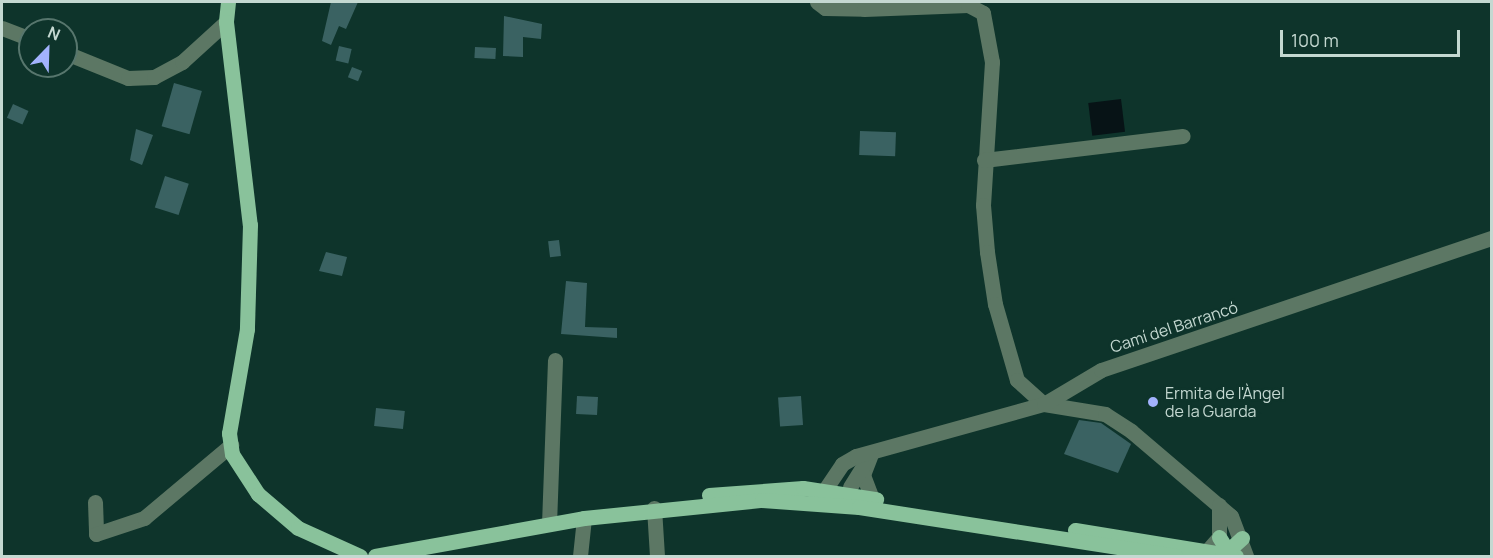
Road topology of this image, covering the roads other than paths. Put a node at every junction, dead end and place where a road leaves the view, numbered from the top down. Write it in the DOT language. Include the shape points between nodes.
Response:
graph roads {
  1 [pos="228,2"];
  2 [pos="817,2"];
  3 [pos="226,22"];
  4 [pos="2,28"];
  5 [pos="18,34"];
  6 [pos="78,58"];
  7 [pos="1183,136"];
  8 [pos="984,160"];
  9 [pos="1491,238"];
  10 [pos="555,360"];
  11 [pos="1044,404"];
  12 [pos="231,445"];
  13 [pos="867,460"];
  14 [pos="834,478"];
  15 [pos="846,490"];
  16 [pos="824,491"];
  17 [pos="872,498"];
  18 [pos="782,500"];
  19 [pos="95,502"];
  20 [pos="1219,505"];
  21 [pos="654,508"];
  22 [pos="584,518"];
  23 [pos="549,524"];
  24 [pos="965,524"];
  25 [pos="1219,537"];
  26 [pos="1242,538"];
  27 [pos="332,553"];
  28 [pos="1205,554"];
  29 [pos="360,556"];
  30 [pos="375,556"];
  31 [pos="580,556"];
  32 [pos="657,556"];
  33 [pos="1175,556"];
  34 [pos="1183,556"];
  35 [pos="1229,556"];
  36 [pos="1246,556"];
  1 -- 3 [label="main road"];
  2 -- 8 [label="street" via="825,8 864,9 968,5 983,13 989,27 992,109"];
  3 -- 6 [label="street" via="182,62 154,77 128,78"];
  3 -- 12 [label="main road" via="249,225 247,328"];
  4 -- 5 [label="street"];
  7 -- 8 [label="street"];
  8 -- 11 [label="street" via="983,205 995,304 1017,380"];
  9 -- 11 [label="street, Camí del Barrancó" via="1101,370"];
  10 -- 23 [label="street"];
  11 -- 13 [label="street, Camí del Barrancó"];
  11 -- 20 [label="street" via="1105,414"];
  12 -- 19 [label="street" via="144,518 96,534"];
  12 -- 27 [label="main road" via="242,475 258,494"];
  13 -- 14 [label="street, Camí del Barrancó" via="843,464"];
  13 -- 15 [label="street"];
  13 -- 17 [label="street"];
  14 -- 15 [label="main road"];
  14 -- 16 [label="street, Camí del Barrancó"];
  15 -- 16 [label="main road"];
  15 -- 17 [label="main road"];
  15 -- 18 [label="main road"];
  15 -- 24 [label="main road" via="851,500"];
  16 -- 21 [label="main road" via="746,490"];
  17 -- 28 [label="main road"];
  18 -- 21 [label="main road"];
  18 -- 24 [label="main road"];
  20 -- 25 [label="street"];
  20 -- 26 [label="street"];
  21 -- 22 [label="main road"];
  21 -- 32 [label="street"];
  22 -- 23 [label="main road"];
  22 -- 31 [label="street"];
  23 -- 30 [label="main road"];
  24 -- 33 [label="main road"];
  25 -- 28 [label="street"];
  25 -- 35 [label="main road"];
  26 -- 35 [label="main road"];
  26 -- 36 [label="street"];
  27 -- 29 [label="main road"];
  28 -- 34 [label="main road"];
  28 -- 35 [label="main road"];
}
